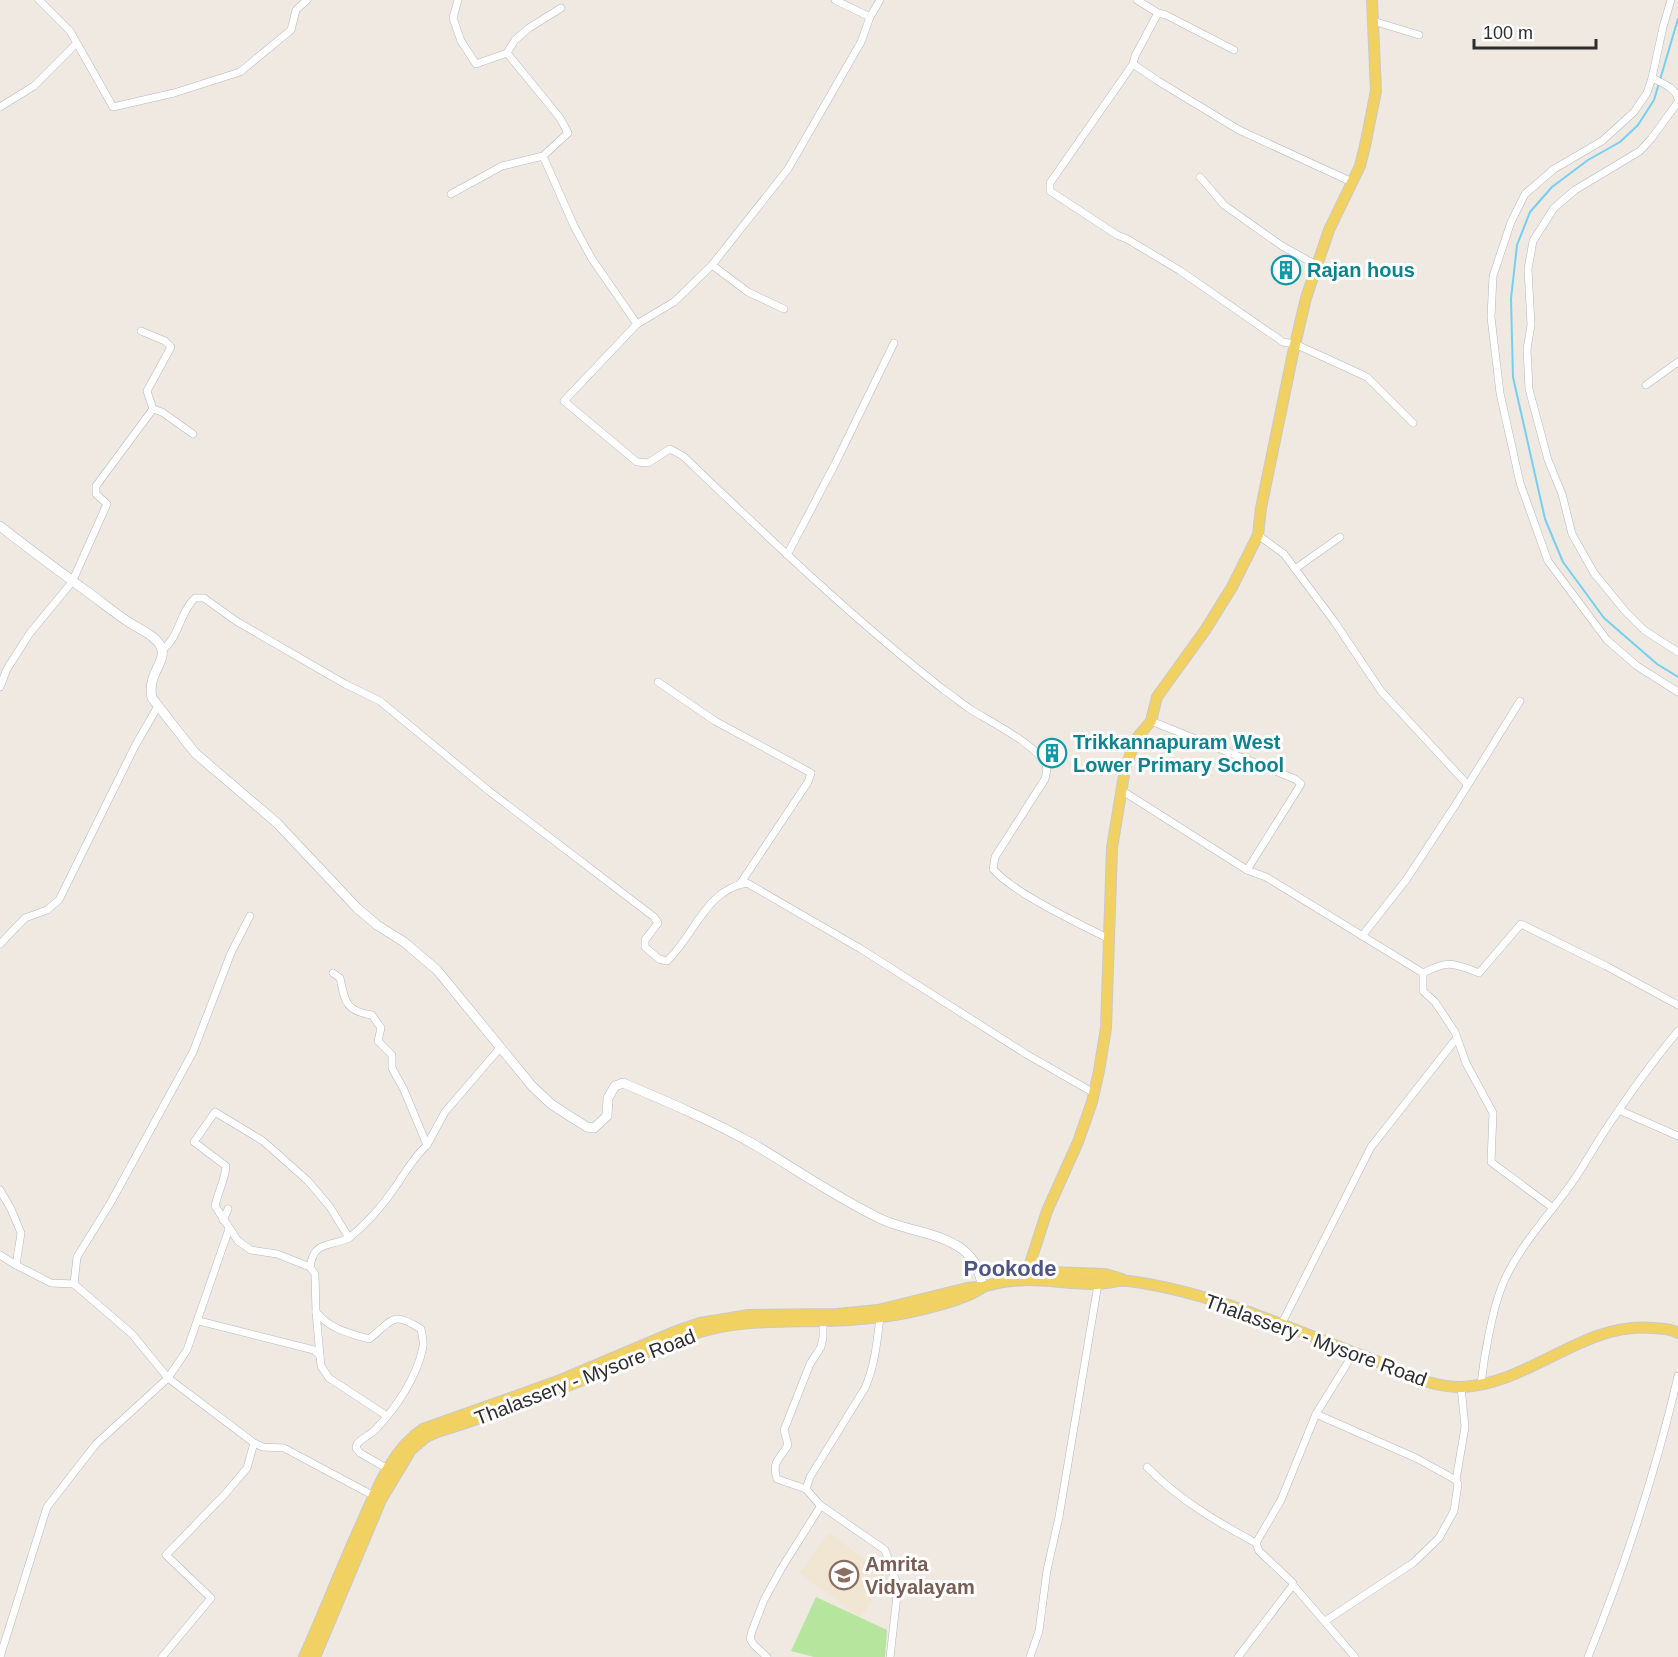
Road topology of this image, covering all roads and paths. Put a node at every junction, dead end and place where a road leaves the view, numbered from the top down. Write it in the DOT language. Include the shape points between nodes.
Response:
graph roads {
  1 [pos="39,0"];
  2 [pos="308,0"];
  3 [pos="458,0"];
  4 [pos="835,0"];
  5 [pos="880,0"];
  6 [pos="1137,0"];
  7 [pos="1372,0"];
  8 [pos="1671,0"];
  9 [pos="561,8"];
  10 [pos="1158,13"];
  11 [pos="870,17"];
  12 [pos="1373,21"];
  13 [pos="1419,35"];
  14 [pos="76,44"];
  15 [pos="1234,50"];
  16 [pos="507,54"];
  17 [pos="1133,64"];
  18 [pos="1654,79"];
  19 [pos="1678,101"];
  20 [pos="0,107"];
  21 [pos="543,156"];
  22 [pos="1200,177"];
  23 [pos="1352,182"];
  24 [pos="451,194"];
  25 [pos="712,265"];
  26 [pos="1318,266"];
  27 [pos="784,309"];
  28 [pos="637,324"];
  29 [pos="141,331"];
  30 [pos="894,343"];
  31 [pos="1294,344"];
  32 [pos="1678,362"];
  33 [pos="1646,385"];
  34 [pos="153,409"];
  35 [pos="1413,423"];
  36 [pos="192,434"];
  37 [pos="0,526"];
  38 [pos="1258,535"];
  39 [pos="1340,537"];
  40 [pos="787,555"];
  41 [pos="1295,569"];
  42 [pos="72,582"];
  43 [pos="162,650"];
  44 [pos="1678,652"];
  45 [pos="658,682"];
  46 [pos="0,687"];
  47 [pos="1678,692"];
  48 [pos="1520,701"];
  49 [pos="158,706"];
  50 [pos="1151,722"];
  51 [pos="1467,784"];
  52 [pos="1121,790"];
  53 [pos="1247,870"];
  54 [pos="740,884"];
  55 [pos="250,916"];
  56 [pos="1362,936"];
  57 [pos="1109,939"];
  58 [pos="0,944"];
  59 [pos="333,973"];
  60 [pos="1423,973"];
  61 [pos="1678,1005"];
  62 [pos="1678,1030"];
  63 [pos="1456,1039"];
  64 [pos="500,1048"];
  65 [pos="1094,1093"];
  66 [pos="1619,1110"];
  67 [pos="1678,1136"];
  68 [pos="427,1145"];
  69 [pos="0,1190"];
  70 [pos="1553,1208"];
  71 [pos="228,1209"];
  72 [pos="223,1220"];
  73 [pos="229,1229"];
  74 [pos="350,1238"];
  75 [pos="0,1255"];
  76 [pos="16,1265"];
  77 [pos="310,1267"];
  78 [pos="1025,1279"];
  79 [pos="1124,1280"];
  80 [pos="74,1284"];
  81 [pos="1098,1284"];
  82 [pos="983,1287"];
  83 [pos="316,1312"];
  84 [pos="880,1317"];
  85 [pos="199,1321"];
  86 [pos="823,1321"];
  87 [pos="1281,1323"];
  88 [pos="1678,1333"];
  89 [pos="1353,1354"];
  90 [pos="320,1356"];
  91 [pos="1678,1376"];
  92 [pos="168,1378"];
  93 [pos="1481,1384"];
  94 [pos="1461,1387"];
  95 [pos="1316,1414"];
  96 [pos="387,1416"];
  97 [pos="255,1443"];
  98 [pos="1147,1467"];
  99 [pos="388,1469"];
  100 [pos="1456,1480"];
  101 [pos="806,1489"];
  102 [pos="374,1496"];
  103 [pos="820,1505"];
  104 [pos="1256,1543"];
  105 [pos="1293,1586"];
  106 [pos="1325,1621"];
  107 [pos="0,1657"];
  108 [pos="162,1657"];
  109 [pos="304,1657"];
  110 [pos="315,1657"];
  111 [pos="766,1657"];
  112 [pos="890,1657"];
  113 [pos="1030,1657"];
  114 [pos="1238,1657"];
  115 [pos="1355,1657"];
  116 [pos="1588,1657"];
  1 -- 14 [label="street" via="70,32"];
  2 -- 14 [label="street" via="296,10 291,30 240,72 113,107"];
  3 -- 16 [label="street" via="453,18 460,40 476,64"];
  4 -- 11 [label="street"];
  5 -- 11 [label="street"];
  6 -- 10 [label="street"];
  7 -- 12 [label="main road"];
  8 -- 18 [label="street"];
  9 -- 16 [label="street" via="529,28"];
  10 -- 15 [label="street"];
  10 -- 17 [label="street"];
  11 -- 25 [label="street" via="861,42 788,169"];
  12 -- 13 [label="street"];
  12 -- 23 [label="main road" via="1376,91 1360,166"];
  14 -- 20 [label="street" via="34,86"];
  16 -- 21 [label="street" via="568,133"];
  17 -- 23 [label="street" via="1239,130"];
  17 -- 31 [label="street" via="1050,183 1050,191 1179,270 1283,342"];
  18 -- 19 [label="street" via="1671,88"];
  18 -- 47 [label="street" via="1634,112 1602,141 1554,169 1525,194 1493,276 1491,316 1500,393 1520,483 1548,561 1607,640 1637,666"];
  19 -- 44 [label="street" via="1640,151 1575,190 1554,208 1533,241 1528,269 1531,325 1527,349 1529,389 1572,534 1594,573 1624,611 1644,630"];
  21 -- 24 [label="street" via="502,166"];
  21 -- 28 [label="street" via="592,259"];
  22 -- 26 [label="street" via="1224,205"];
  23 -- 26 [label="main road" via="1329,230"];
  25 -- 27 [label="street" via="748,292"];
  25 -- 28 [label="street" via="674,302"];
  26 -- 31 [label="main road"];
  28 -- 40 [label="street" via="564,401 637,462 648,463 670,449 684,456"];
  29 -- 34 [label="street" via="171,347 147,391"];
  30 -- 40 [label="street"];
  31 -- 35 [label="street" via="1367,377"];
  31 -- 38 [label="main road"];
  32 -- 33 [label="street"];
  34 -- 36 [label="street"];
  34 -- 42 [label="street" via="96,486 96,494 107,504"];
  37 -- 42 [label="street"];
  38 -- 41 [label="street" via="1284,554"];
  38 -- 50 [label="main road" via="1212,621 1157,697"];
  39 -- 41 [label="street"];
  40 -- 57 [label="street" via="900,655 1046,763 1045,778 995,856 993,869 1039,902"];
  41 -- 51 [label="street" via="1381,691"];
  42 -- 43 [label="street" via="155,639"];
  42 -- 46 [label="street" via="30,633"];
  43 -- 49 [label="street" via="150,687"];
  43 -- 54 [label="street" via="177,632 189,603 204,598 246,627 380,700 489,791 654,917 658,923 645,940 645,947 659,958 668,961 721,893"];
  45 -- 54 [label="street" via="715,721 810,773 808,782"];
  48 -- 51 [label="street"];
  49 -- 58 [label="street" via="59,900 47,910 25,918"];
  49 -- 64 [label="street" via="195,753 277,824 357,908 437,970"];
  50 -- 52 [label="main road" via="1136,739"];
  50 -- 53 [label="street" via="1301,784"];
  51 -- 56 [label="street" via="1406,880"];
  52 -- 53 [label="street"];
  52 -- 57 [label="main road" via="1112,848"];
  53 -- 56 [label="street"];
  54 -- 65 [label="street" via="752,885 861,949"];
  55 -- 80 [label="street" via="231,953 193,1052 77,1257"];
  56 -- 60 [label="street"];
  57 -- 65 [label="main road" via="1106,1028"];
  59 -- 68 [label="street" via="340,978 346,1002 359,1013 372,1015 381,1028 378,1041 392,1055 393,1068"];
  60 -- 61 [label="street" via="1440,965 1455,964 1479,973 1521,924"];
  60 -- 63 [label="street" via="1423,991 1451,1024"];
  62 -- 66 [label="street"];
  63 -- 70 [label="street" via="1493,1113 1491,1162"];
  63 -- 87 [label="street" via="1371,1147"];
  64 -- 68 [label="street" via="445,1112"];
  64 -- 82 [label="street" via="531,1086 587,1127 594,1128 607,1116 608,1098 615,1086 623,1083 688,1110 753,1144 882,1220 959,1247 978,1266"];
  65 -- 78 [label="main road" via="1078,1142 1047,1211"];
  66 -- 67 [label="street"];
  66 -- 70 [label="street"];
  68 -- 74 [label="street" via="415,1156 381,1207"];
  69 -- 76 [label="street" via="21,1233"];
  70 -- 93 [label="street" via="1523,1248 1501,1288"];
  71 -- 72 [label="street"];
  72 -- 73 [label="street"];
  72 -- 74 [label="street" via="215,1206 226,1166 194,1142 215,1112 263,1141 308,1181"];
  73 -- 77 [label="street" via="251,1250 277,1254"];
  73 -- 85 [label="street"];
  74 -- 77 [label="street" via="323,1245 313,1253"];
  75 -- 76 [label="street"];
  76 -- 80 [label="street" via="51,1283"];
  77 -- 83 [label="street" via="315,1274"];
  78 -- 79 [label="main road" via="1048,1272 1105,1274"];
  78 -- 81 [label="main road, Thalassery - Mysore Road"];
  78 -- 82 [label="main road, Thalassery - Mysore Road"];
  79 -- 81 [label="main road, Thalassery - Mysore Road"];
  79 -- 87 [label="main road, Thalassery - Mysore Road" via="1193,1295"];
  80 -- 92 [label="street" via="132,1334"];
  81 -- 113 [label="street" via="1039,1631"];
  82 -- 84 [label="main road, Thalassery - Mysore Road" via="958,1299"];
  82 -- 99 [label="main road" via="878,1310 749,1315 699,1323 538,1389 423,1429 402,1447"];
  83 -- 90 [label="street"];
  83 -- 96 [label="street" via="338,1330 369,1339 390,1320 398,1318 421,1329 423,1345 419,1360"];
  84 -- 86 [label="main road, Thalassery - Mysore Road"];
  84 -- 101 [label="street" via="872,1372"];
  85 -- 90 [label="street" via="314,1350"];
  85 -- 92 [label="street" via="187,1350"];
  86 -- 101 [label="street" via="821,1347 788,1419 784,1430 788,1445 775,1467 777,1479"];
  86 -- 110 [label="main road, Thalassery - Mysore Road" via="748,1323 704,1331 532,1400 426,1437 403,1460 381,1500"];
  87 -- 89 [label="main road, Thalassery - Mysore Road"];
  88 -- 93 [label="main road, Thalassery - Mysore Road" via="1634,1326 1597,1336 1511,1376"];
  89 -- 94 [label="main road, Thalassery - Mysore Road" via="1423,1381"];
  89 -- 95 [label="street"];
  90 -- 96 [label="street" via="329,1378"];
  91 -- 116 [label="street" via="1634,1531"];
  92 -- 97 [label="street"];
  92 -- 107 [label="street" via="96,1444 47,1507"];
  93 -- 94 [label="main road, Thalassery - Mysore Road"];
  94 -- 100 [label="street" via="1465,1427"];
  95 -- 100 [label="street"];
  95 -- 104 [label="street" via="1281,1500"];
  96 -- 99 [label="street" via="374,1432 359,1441 357,1448"];
  97 -- 102 [label="street" via="284,1448"];
  97 -- 108 [label="street" via="247,1468 166,1556 211,1598"];
  98 -- 104 [label="street" via="1190,1505"];
  99 -- 102 [label="main road"];
  100 -- 106 [label="street" via="1454,1511 1438,1538 1413,1563"];
  101 -- 103 [label="street"];
  102 -- 109 [label="main road"];
  103 -- 111 [label="street" via="764,1600 752,1631 750,1640"];
  103 -- 112 [label="street" via="885,1550 898,1587"];
  104 -- 105 [label="street"];
  105 -- 106 [label="street"];
  105 -- 114 [label="street"];
  106 -- 115 [label="street"];
}
